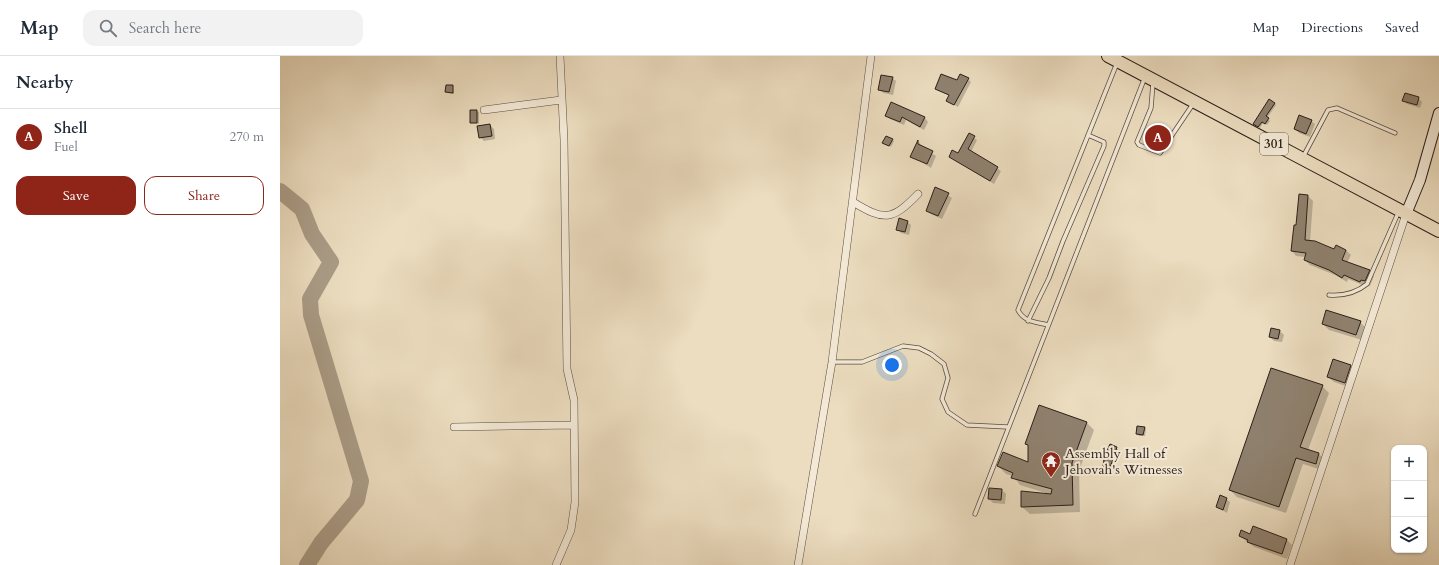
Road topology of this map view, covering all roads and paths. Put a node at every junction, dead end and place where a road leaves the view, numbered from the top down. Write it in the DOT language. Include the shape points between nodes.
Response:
graph roads {
  1 [pos="560,56"];
  2 [pos="871,56"];
  3 [pos="1113,59"];
  4 [pos="1149,78"];
  5 [pos="561,100"];
  6 [pos="1195,102"];
  7 [pos="484,110"];
  8 [pos="1439,113"];
  9 [pos="1395,133"];
  10 [pos="1088,135"];
  11 [pos="1302,159"];
  12 [pos="918,194"];
  13 [pos="853,202"];
  14 [pos="1403,212"];
  15 [pos="1439,231"];
  16 [pos="1329,295"];
  17 [pos="1028,320"];
  18 [pos="1048,325"];
  19 [pos="832,362"];
  20 [pos="574,425"];
  21 [pos="454,427"];
  22 [pos="1008,427"];
  23 [pos="975,514"];
  24 [pos="556,565"];
  25 [pos="798,565"];
  26 [pos="1290,565"];
  1 -- 5 [label="street"];
  2 -- 13 [label="street"];
  3 -- 4 [label="main road, 301"];
  3 -- 10 [label="lane"];
  4 -- 6 [label="main road, 301"];
  4 -- 6 [label="lane" via="1151,108 1137,142 1139,145 1160,153"];
  4 -- 18 [label="lane"];
  5 -- 7 [label="street"];
  5 -- 20 [label="street" via="564,140 567,369 574,400"];
  6 -- 11 [label="main road, 301"];
  8 -- 14 [label="street" via="1420,180"];
  9 -- 11 [label="lane" via="1337,108 1328,110"];
  10 -- 17 [label="lane" via="1018,310 1021,316"];
  10 -- 17 [label="lane" via="1104,142 1104,146 1049,278"];
  11 -- 14 [label="main road, 301"];
  12 -- 13 [label="street" via="900,210 884,217"];
  13 -- 19 [label="street"];
  14 -- 15 [label="main road, 301"];
  14 -- 16 [label="lane" via="1367,284 1360,290 1340,296"];
  14 -- 26 [label="street"];
  17 -- 18 [label="lane"];
  18 -- 22 [label="lane"];
  19 -- 22 [label="lane" via="862,362 903,346 919,348 944,364 948,378 942,399 948,412 967,425"];
  19 -- 25 [label="street"];
  20 -- 21 [label="street"];
  20 -- 24 [label="street" via="575,502 571,530"];
  22 -- 23 [label="lane"];
}
